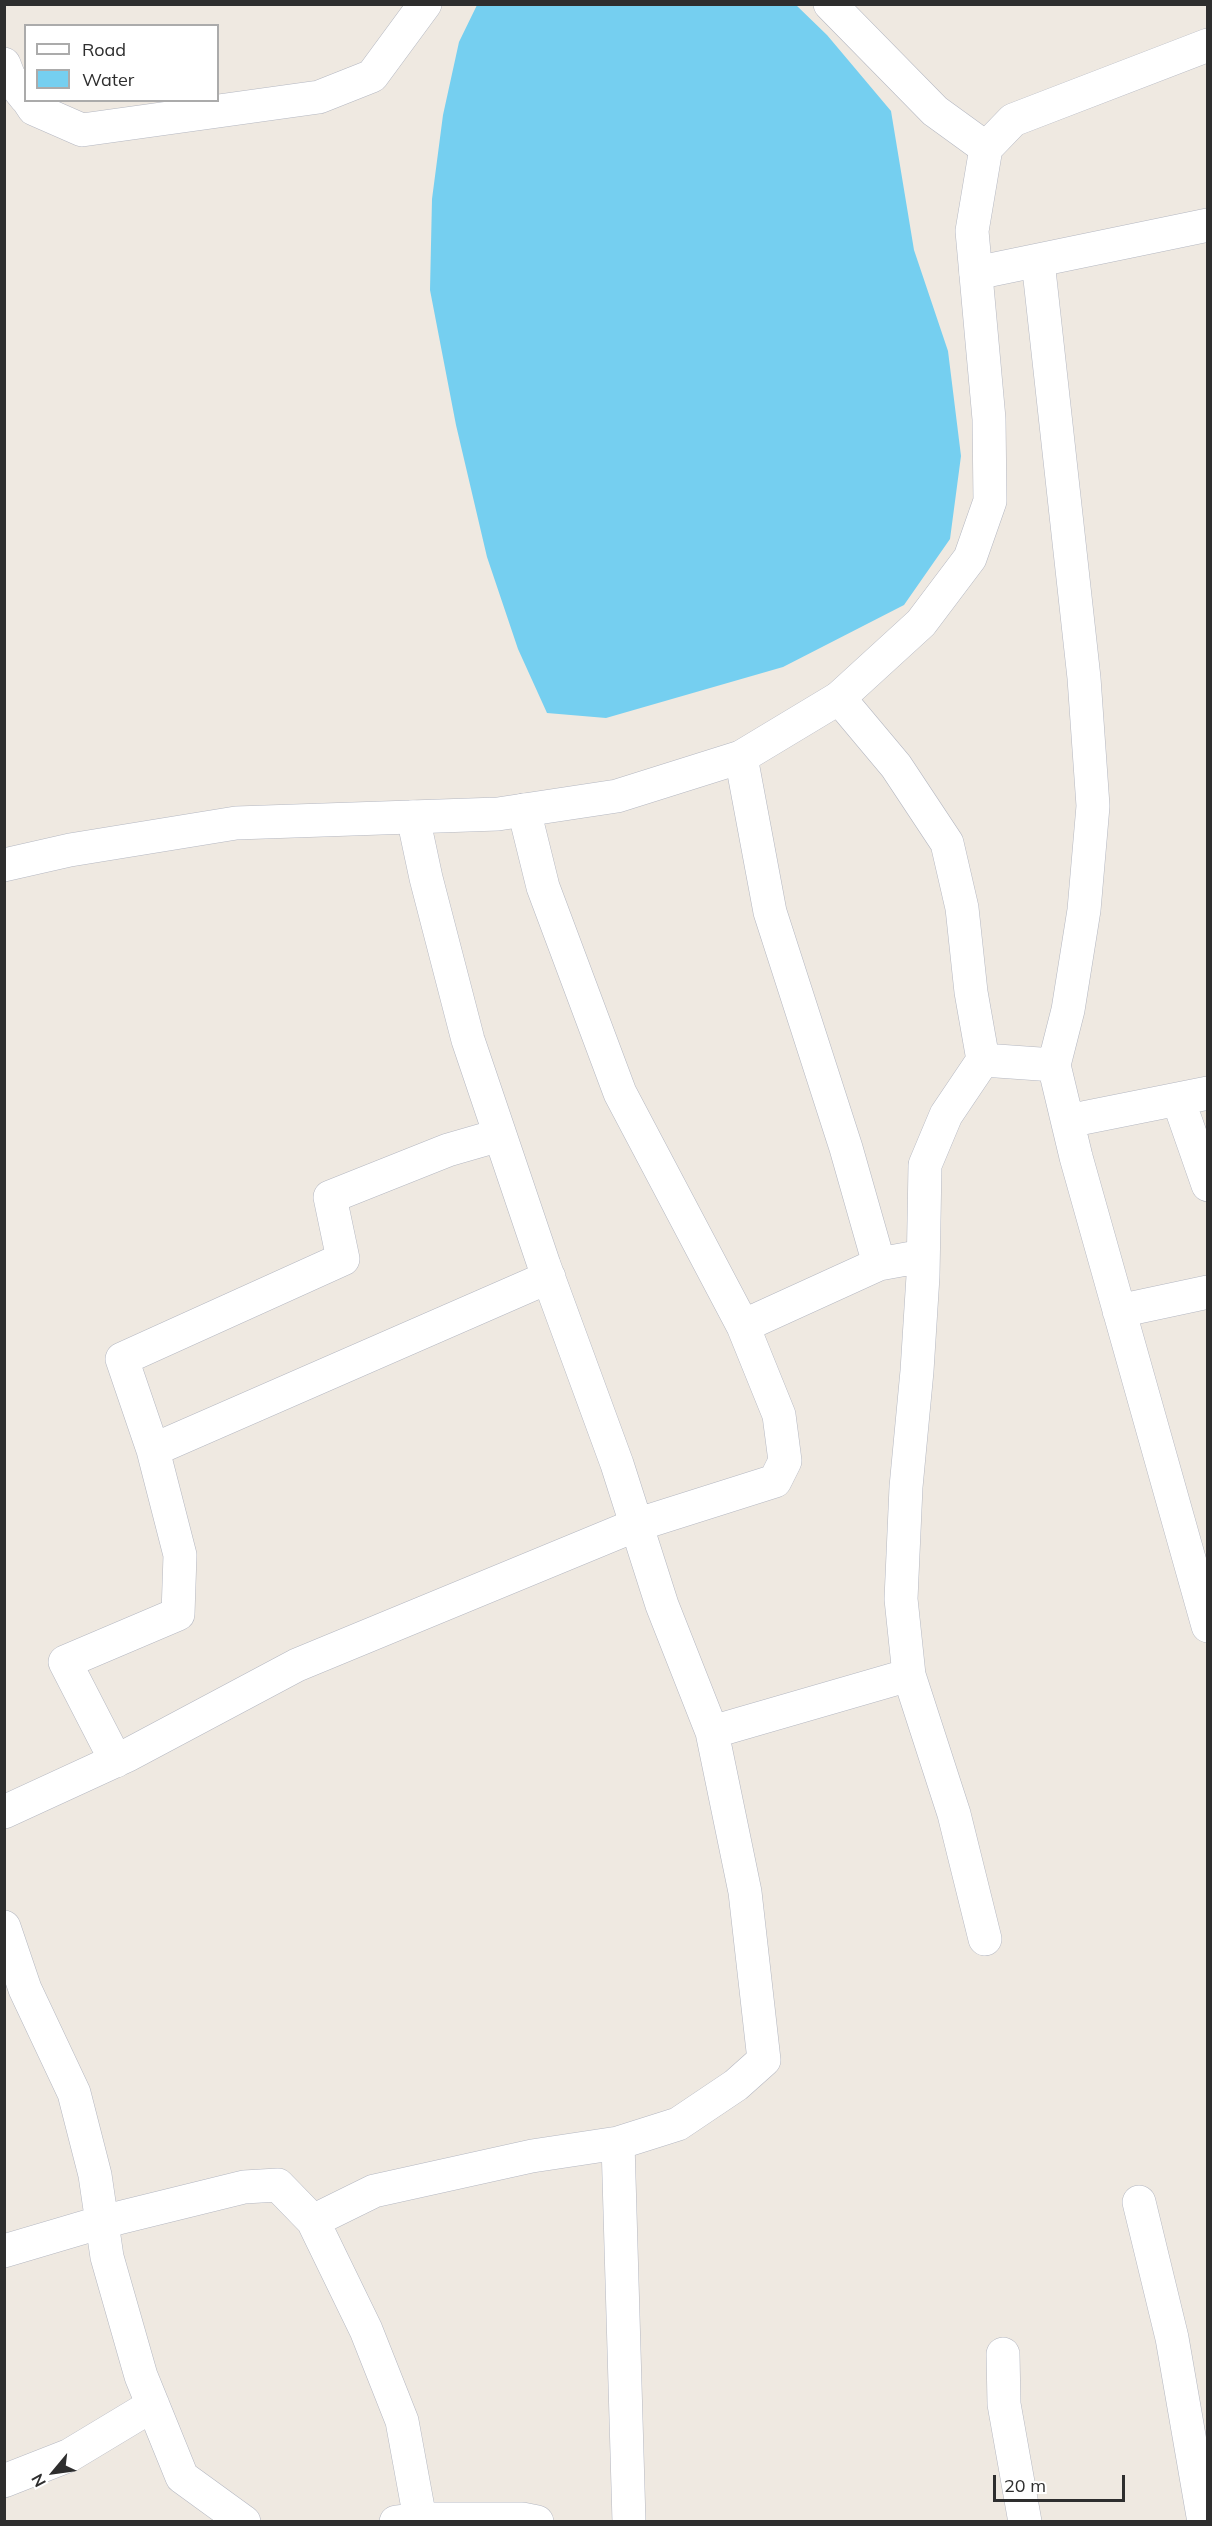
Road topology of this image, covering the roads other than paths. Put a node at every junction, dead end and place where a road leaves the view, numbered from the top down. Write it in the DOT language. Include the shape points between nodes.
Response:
graph roads {
  1 [pos="830,4"];
  2 [pos="411,10"];
  3 [pos="1208,45"];
  4 [pos="4,64"];
  5 [pos="24,95"];
  6 [pos="29,102"];
  7 [pos="986,148"];
  8 [pos="1208,225"];
  9 [pos="1038,261"];
  10 [pos="976,273"];
  11 [pos="839,698"];
  12 [pos="741,757"];
  13 [pos="524,810"];
  14 [pos="413,817"];
  15 [pos="4,865"];
  16 [pos="983,1060"];
  17 [pos="1054,1065"];
  18 [pos="1193,1095"];
  19 [pos="1068,1121"];
  20 [pos="500,1135"];
  21 [pos="1208,1185"];
  22 [pos="923,1256"];
  23 [pos="879,1264"];
  24 [pos="549,1277"];
  25 [pos="1208,1292"];
  26 [pos="1119,1311"];
  27 [pos="743,1326"];
  28 [pos="153,1450"];
  29 [pos="636,1525"];
  30 [pos="1208,1626"];
  31 [pos="909,1675"];
  32 [pos="712,1732"];
  33 [pos="116,1761"];
  34 [pos="4,1812"];
  35 [pos="4,1927"];
  36 [pos="985,1939"];
  37 [pos="618,2143"];
  38 [pos="1140,2202"];
  39 [pos="313,2221"];
  40 [pos="102,2222"];
  41 [pos="4,2251"];
  42 [pos="1003,2354"];
  43 [pos="153,2405"];
  44 [pos="4,2481"];
  45 [pos="408,2520"];
  46 [pos="244,2522"];
  47 [pos="537,2522"];
  48 [pos="629,2522"];
  49 [pos="1025,2522"];
  50 [pos="1204,2522"];
  1 -- 7 [label="street" via="934,111"];
  2 -- 6 [label="street" via="372,76 319,97 82,130 34,109"];
  3 -- 7 [label="street" via="1013,120"];
  4 -- 5 [label="street"];
  7 -- 10 [label="street" via="972,231"];
  8 -- 9 [label="street"];
  9 -- 10 [label="street"];
  9 -- 17 [label="street" via="1084,678 1093,806 1084,910 1068,1010"];
  10 -- 11 [label="street" via="989,419 990,501 970,558 921,623"];
  11 -- 12 [label="street"];
  11 -- 16 [label="street" via="896,765 947,843 962,908"];
  12 -- 13 [label="street" via="617,796"];
  12 -- 23 [label="street" via="770,912"];
  13 -- 14 [label="street"];
  13 -- 27 [label="street" via="543,887 620,1093"];
  14 -- 15 [label="street" via="236,823 70,850"];
  14 -- 20 [label="street" via="468,1040"];
  16 -- 17 [label="street"];
  16 -- 22 [label="street" via="946,1115 924,1165"];
  17 -- 19 [label="street"];
  18 -- 19 [label="street"];
  18 -- 21 [label="street"];
  19 -- 26 [label="street"];
  20 -- 24 [label="street"];
  20 -- 28 [label="street" via="448,1150 330,1197 343,1259 122,1359"];
  22 -- 23 [label="street"];
  22 -- 31 [label="street" via="901,1599"];
  23 -- 27 [label="street"];
  24 -- 28 [label="street"];
  24 -- 29 [label="street"];
  25 -- 26 [label="street"];
  26 -- 30 [label="street"];
  27 -- 29 [label="street" via="779,1415 785,1461 775,1480"];
  28 -- 33 [label="street" via="180,1555 178,1614 65,1662"];
  29 -- 32 [label="street" via="662,1605"];
  29 -- 33 [label="street" via="297,1665"];
  31 -- 32 [label="street"];
  31 -- 36 [label="street" via="954,1814"];
  32 -- 37 [label="street" via="745,1892 764,2060 736,2085 678,2124"];
  33 -- 34 [label="street"];
  35 -- 40 [label="street" via="25,1989 74,2092 95,2175"];
  37 -- 39 [label="street" via="532,2156 374,2191"];
  37 -- 48 [label="street"];
  38 -- 50 [label="street" via="1172,2338"];
  39 -- 40 [label="street" via="278,2185 244,2187"];
  39 -- 45 [label="street" via="366,2330 402,2421"];
  40 -- 41 [label="street"];
  40 -- 43 [label="street" via="107,2256"];
  42 -- 49 [label="street" via="1004,2404"];
  43 -- 44 [label="street" via="69,2455"];
  43 -- 46 [label="street" via="182,2477"];
  45 -- 47 [label="street"];
}
